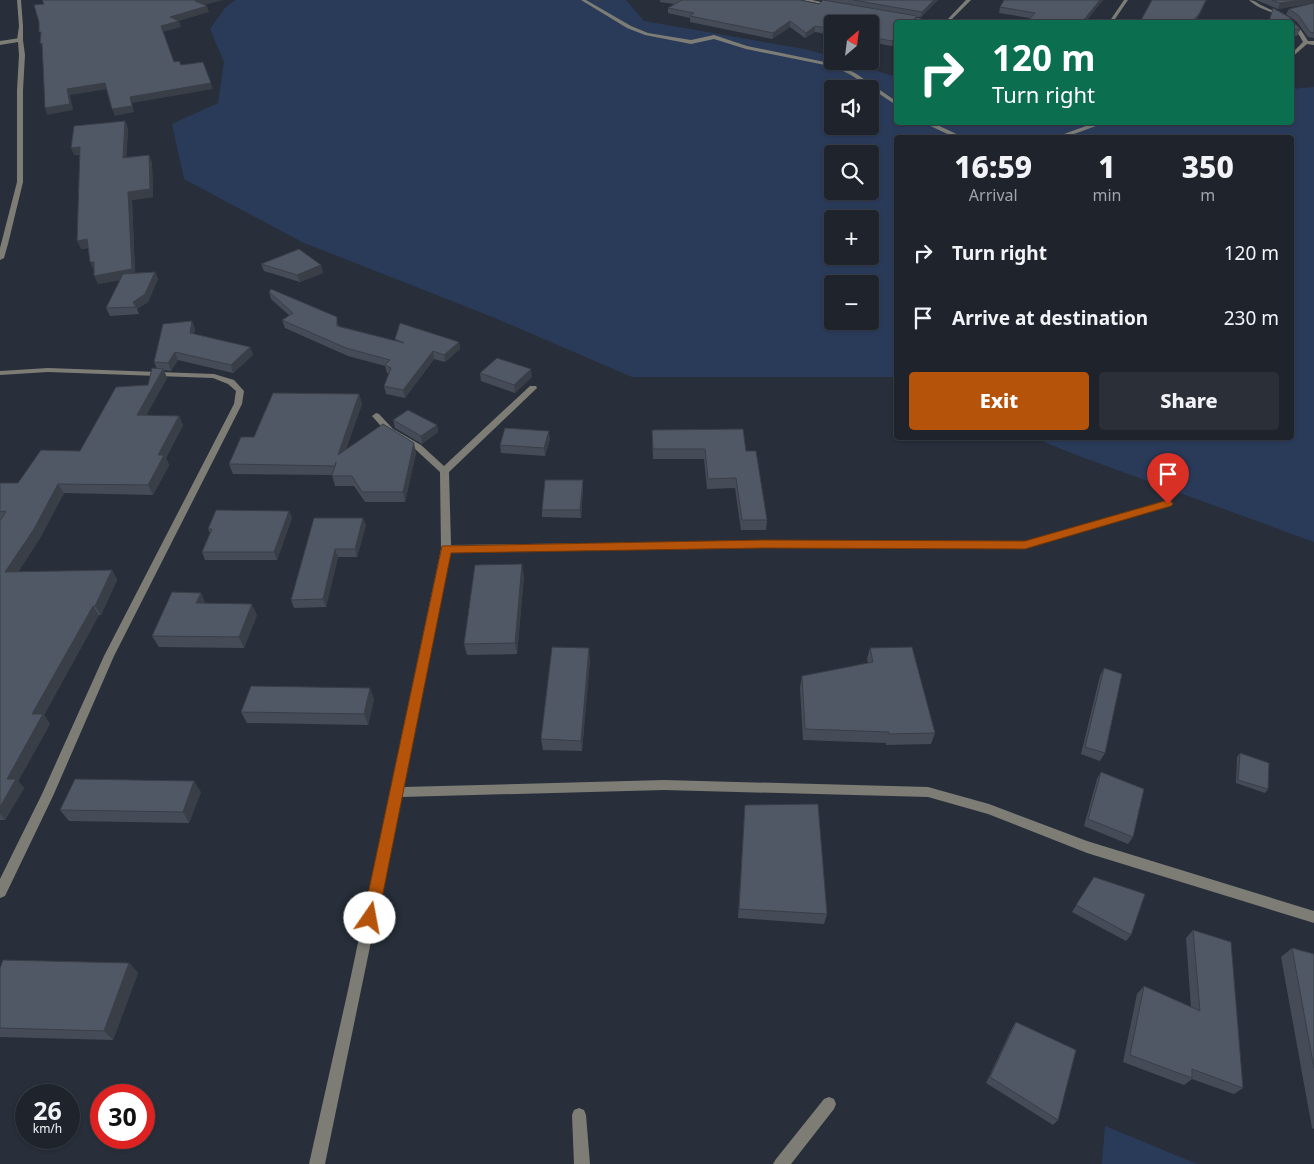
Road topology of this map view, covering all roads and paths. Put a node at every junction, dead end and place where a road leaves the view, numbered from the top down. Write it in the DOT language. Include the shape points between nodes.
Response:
graph roads {
  1 [pos="18,0"];
  2 [pos="584,0"];
  3 [pos="805,0"];
  4 [pos="969,0"];
  5 [pos="1126,0"];
  6 [pos="1251,0"];
  7 [pos="842,7"];
  8 [pos="1285,10"];
  9 [pos="1276,12"];
  10 [pos="898,16"];
  11 [pos="923,20"];
  12 [pos="949,20"];
  13 [pos="1112,20"];
  14 [pos="1290,20"];
  15 [pos="1294,24"];
  16 [pos="20,40"];
  17 [pos="1306,42"];
  18 [pos="0,43"];
  19 [pos="1314,43"];
  20 [pos="1294,54"];
  21 [pos="894,102"];
  22 [pos="932,125"];
  23 [pos="1095,125"];
  24 [pos="955,135"];
  25 [pos="1065,135"];
  26 [pos="0,258"];
  27 [pos="0,373"];
  28 [pos="533,388"];
  29 [pos="376,416"];
  30 [pos="444,471"];
  31 [pos="1168,504"];
  32 [pos="446,549"];
  33 [pos="396,792"];
  34 [pos="0,892"];
  35 [pos="1314,916"];
  36 [pos="829,1104"];
  37 [pos="579,1115"];
  38 [pos="317,1164"];
  39 [pos="582,1164"];
  40 [pos="781,1164"];
  1 -- 16 [label="street"];
  2 -- 21 [label="street" via="647,34 691,42 714,37 837,66"];
  3 -- 7 [label="street"];
  4 -- 12 [label="street"];
  5 -- 13 [label="street"];
  6 -- 9 [label="street"];
  8 -- 9 [label="street"];
  9 -- 14 [label="street"];
  10 -- 11 [label="street"];
  15 -- 17 [label="street"];
  16 -- 18 [label="street"];
  16 -- 26 [label="street" via="20,182"];
  17 -- 19 [label="street"];
  17 -- 20 [label="street"];
  22 -- 24 [label="street"];
  23 -- 25 [label="street"];
  27 -- 34 [label="street" via="48,370 214,376 231,382 240,391 238,404 108,656 47,796"];
  28 -- 30 [label="street"];
  29 -- 30 [label="street" via="390,431 418,447"];
  30 -- 32 [label="street"];
  31 -- 32 [label="street" via="1025,545 764,544"];
  32 -- 33 [label="street"];
  33 -- 35 [label="street" via="664,785 928,792 989,809 1086,848"];
  33 -- 38 [label="street"];
  36 -- 40 [label="street"];
  37 -- 39 [label="street"];
}
